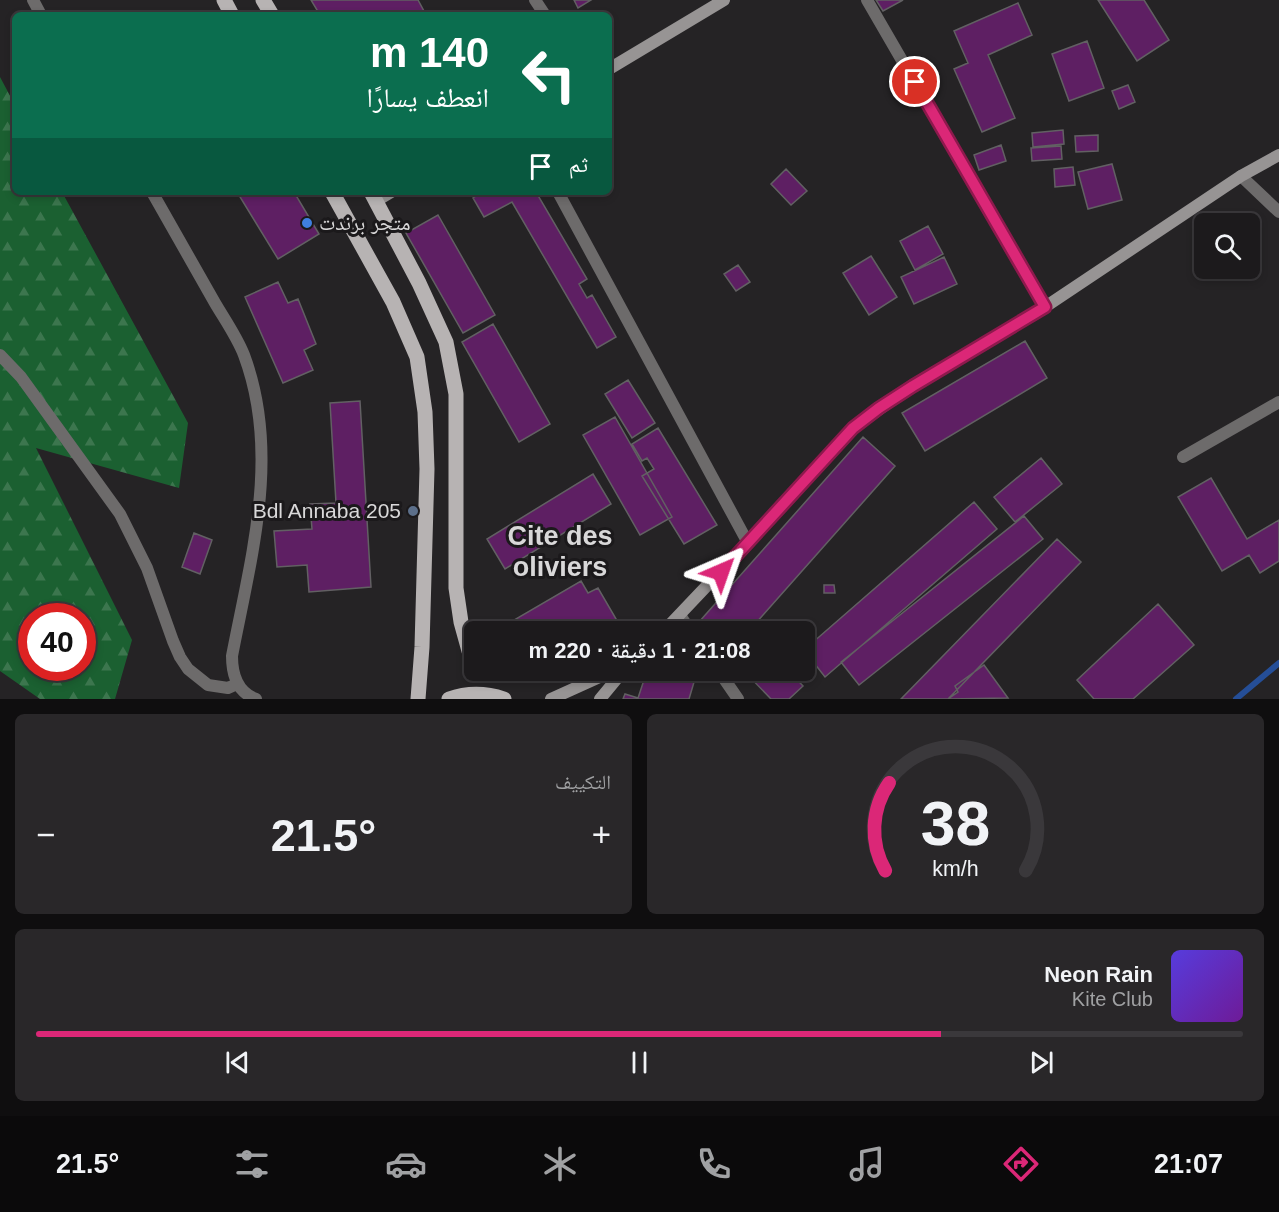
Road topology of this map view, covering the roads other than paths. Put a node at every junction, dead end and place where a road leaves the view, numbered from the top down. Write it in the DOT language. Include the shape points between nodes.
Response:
graph roads {
  1 [pos="724,0"];
  2 [pos="867,0"];
  3 [pos="612,67"];
  4 [pos="1279,155"];
  5 [pos="1242,176"];
  6 [pos="154,195"];
  7 [pos="334,195"];
  8 [pos="560,195"];
  9 [pos="374,196"];
  10 [pos="1279,212"];
  11 [pos="1045,307"];
  12 [pos="0,355"];
  13 [pos="1279,402"];
  14 [pos="1183,457"];
  15 [pos="748,543"];
  16 [pos="680,615"];
  17 [pos="674,621"];
  18 [pos="684,621"];
  19 [pos="464,633"];
  20 [pos="479,681"];
  21 [pos="593,681"];
  22 [pos="615,681"];
  23 [pos="726,681"];
  24 [pos="237,684"];
  25 [pos="484,694"];
  26 [pos="256,699"];
  27 [pos="418,699"];
  28 [pos="448,699"];
  29 [pos="504,699"];
  30 [pos="551,699"];
  31 [pos="600,699"];
  32 [pos="738,699"];
  1 -- 3 [label="street"];
  2 -- 11 [label="street"];
  4 -- 5 [label="street"];
  5 -- 10 [label="street"];
  5 -- 11 [label="street"];
  6 -- 24 [label="street" via="243,352 254,385 263,464 255,542 232,656"];
  7 -- 27 [label="main road" via="393,302 417,357 425,412 427,469"];
  8 -- 15 [label="street"];
  9 -- 19 [label="main road" via="446,342 456,394 456,588"];
  11 -- 15 [label="street" via="913,386 853,428"];
  12 -- 24 [label="street" via="21,377 120,514 136,543 188,669 208,685 228,688"];
  13 -- 14 [label="street"];
  15 -- 16 [label="street"];
  16 -- 17 [label="street"];
  16 -- 18 [label="street"];
  20 -- 25 [label="main road"];
  21 -- 30 [label="street"];
  22 -- 31 [label="street"];
  23 -- 32 [label="street"];
  24 -- 26 [label="street"];
  25 -- 28 [label="main road"];
  25 -- 29 [label="main road"];
}
